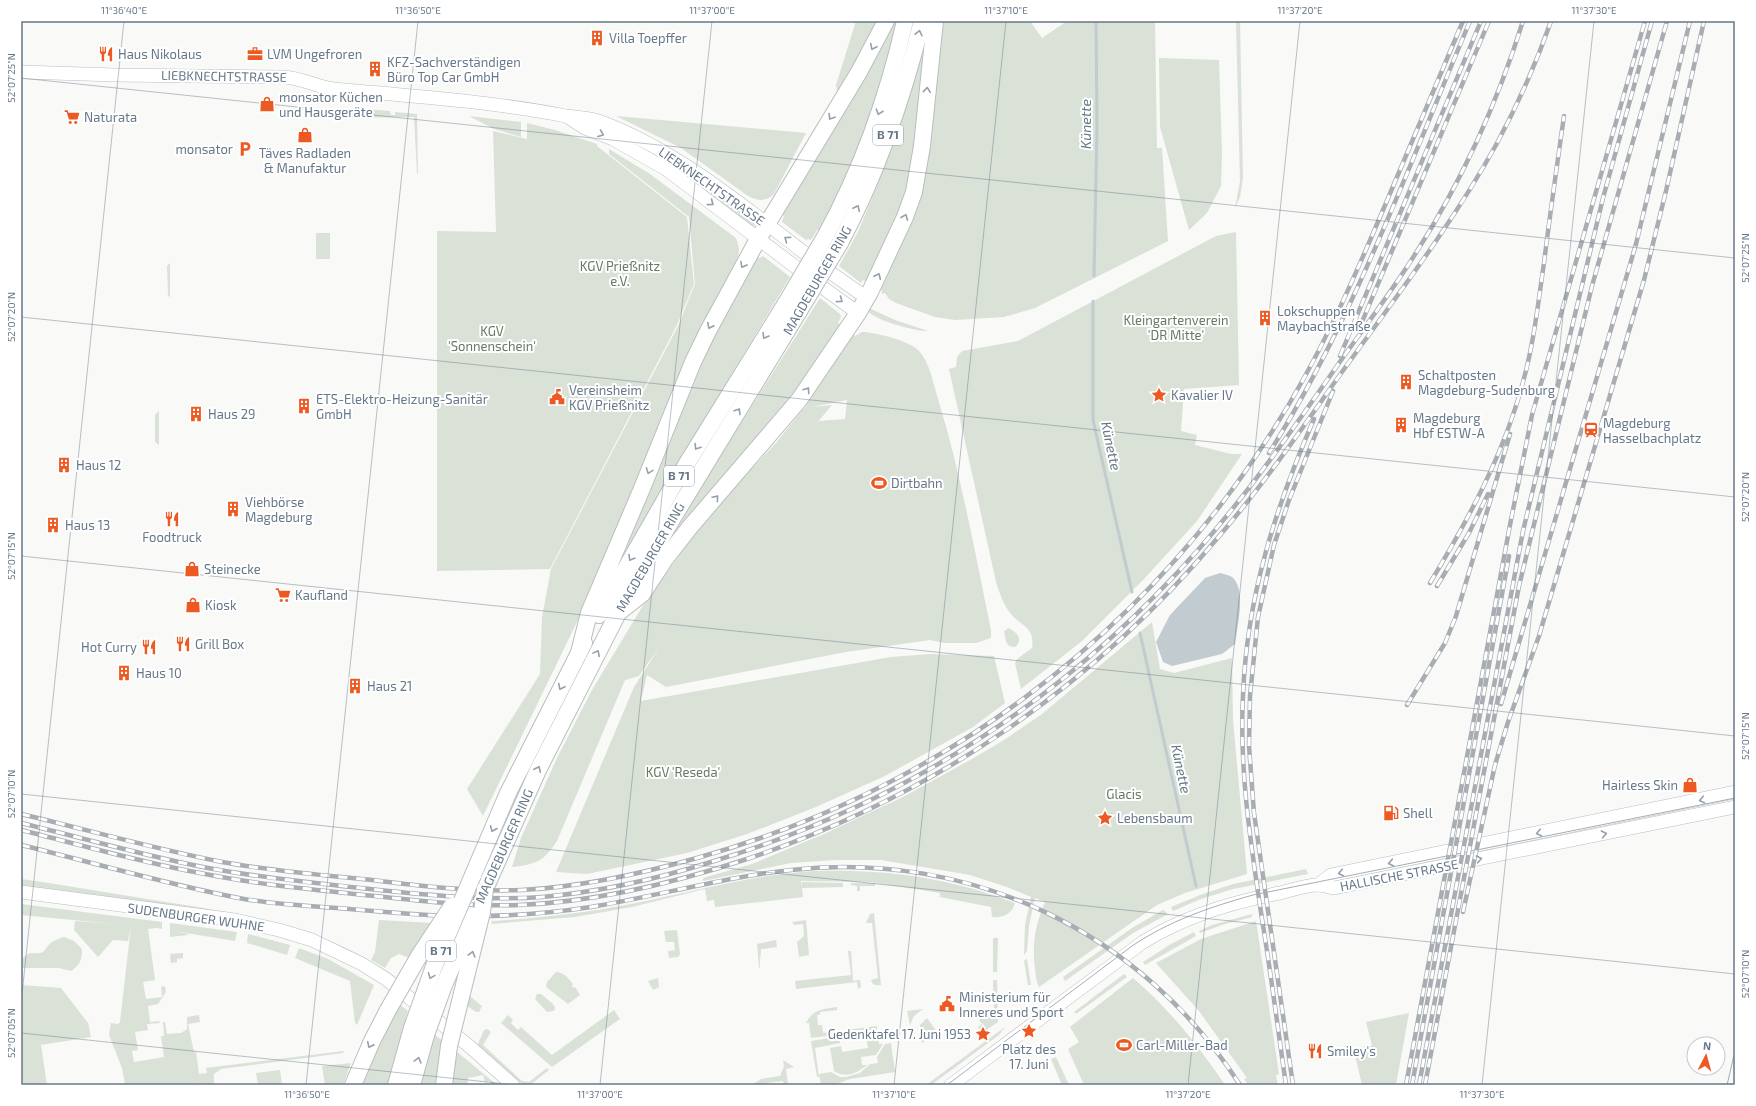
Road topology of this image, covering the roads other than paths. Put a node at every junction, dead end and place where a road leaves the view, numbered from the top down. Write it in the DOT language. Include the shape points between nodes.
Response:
graph roads {
  1 [pos="886,21"];
  2 [pos="905,21"];
  3 [pos="922,21"];
  4 [pos="935,21"];
  5 [pos="21,72"];
  6 [pos="567,116"];
  7 [pos="767,224"];
  8 [pos="758,238"];
  9 [pos="806,254"];
  10 [pos="797,268"];
  11 [pos="831,273"];
  12 [pos="822,287"];
  13 [pos="867,298"];
  14 [pos="858,313"];
  15 [pos="618,613"];
  16 [pos="579,652"];
  17 [pos="1735,792"];
  18 [pos="1735,807"];
  19 [pos="473,876"];
  20 [pos="1318,885"];
  21 [pos="485,889"];
  22 [pos="21,892"];
  23 [pos="419,1032"];
  24 [pos="353,1085"];
  25 [pos="396,1085"];
  26 [pos="412,1085"];
  27 [pos="444,1085"];
  28 [pos="513,1085"];
  29 [pos="951,1085"];
  1 -- 7 [label="highway, one-way" via="859,72"];
  2 -- 16 [label="highway, MAGDEBURGER RING / B 71, one-way, bridge" via="892,73 872,134 849,190 786,303 624,569"];
  15 -- 3 [label="highway, MAGDEBURGER RING / B 71, one-way, bridge" via="840,243 886,143"];
  13 -- 4 [label="highway, one-way" via="898,234 914,192 922,146"];
  5 -- 6 [label="main road, LIEBKNECHTSTRASSE" via="299,78 326,88 507,106"];
  6 -- 7 [label="main road, LIEBKNECHTSTRASSE" via="596,120 663,150"];
  6 -- 8 [label="main road, LIEBKNECHTSTRASSE, one-way" via="585,128 666,169"];
  7 -- 8 [label="highway"];
  9 -- 7 [label="main road, LIEBKNECHTSTRASSE, one-way"];
  8 -- 10 [label="main road, LIEBKNECHTSTRASSE"];
  8 -- 16 [label="highway, one-way" via="693,362 589,613"];
  11 -- 13 [label="main road"];
  12 -- 14 [label="main road, one-way"];
  13 -- 14 [label="highway"];
  15 -- 14 [label="highway, one-way" via="642,594 686,532 799,400"];
  21 -- 15 [label="highway, MAGDEBURGER RING / B 71, one-way" via="555,734"];
  16 -- 19 [label="highway, MAGDEBURGER RING / B 71, one-way" via="508,794"];
  17 -- 20 [label="main road, HALLISCHE STRASSE, one-way" via="1332,875"];
  20 -- 18 [label="main road, HALLISCHE STRASSE, one-way" via="1334,888"];
  19 -- 23 [label="highway, MAGDEBURGER RING / B 71, one-way, bridge" via="431,976"];
  19 -- 24 [label="highway, one-way, bridge" via="419,956 369,1047"];
  20 -- 29 [label="main road" via="1224,905 1166,929 1143,942"];
  21 -- 23 [label="highway, MAGDEBURGER RING / B 71, bridge" via="444,985"];
  27 -- 21 [label="highway, one-way, bridge" via="449,1046 482,912"];
  22 -- 28 [label="main road, SUDENBURGER WUHNE" via="235,920 312,940 362,964 386,979"];
  23 -- 25 [label="highway, MAGDEBURGER RING / B 71"];
  26 -- 23 [label="highway, MAGDEBURGER RING / B 71, one-way"];
}
